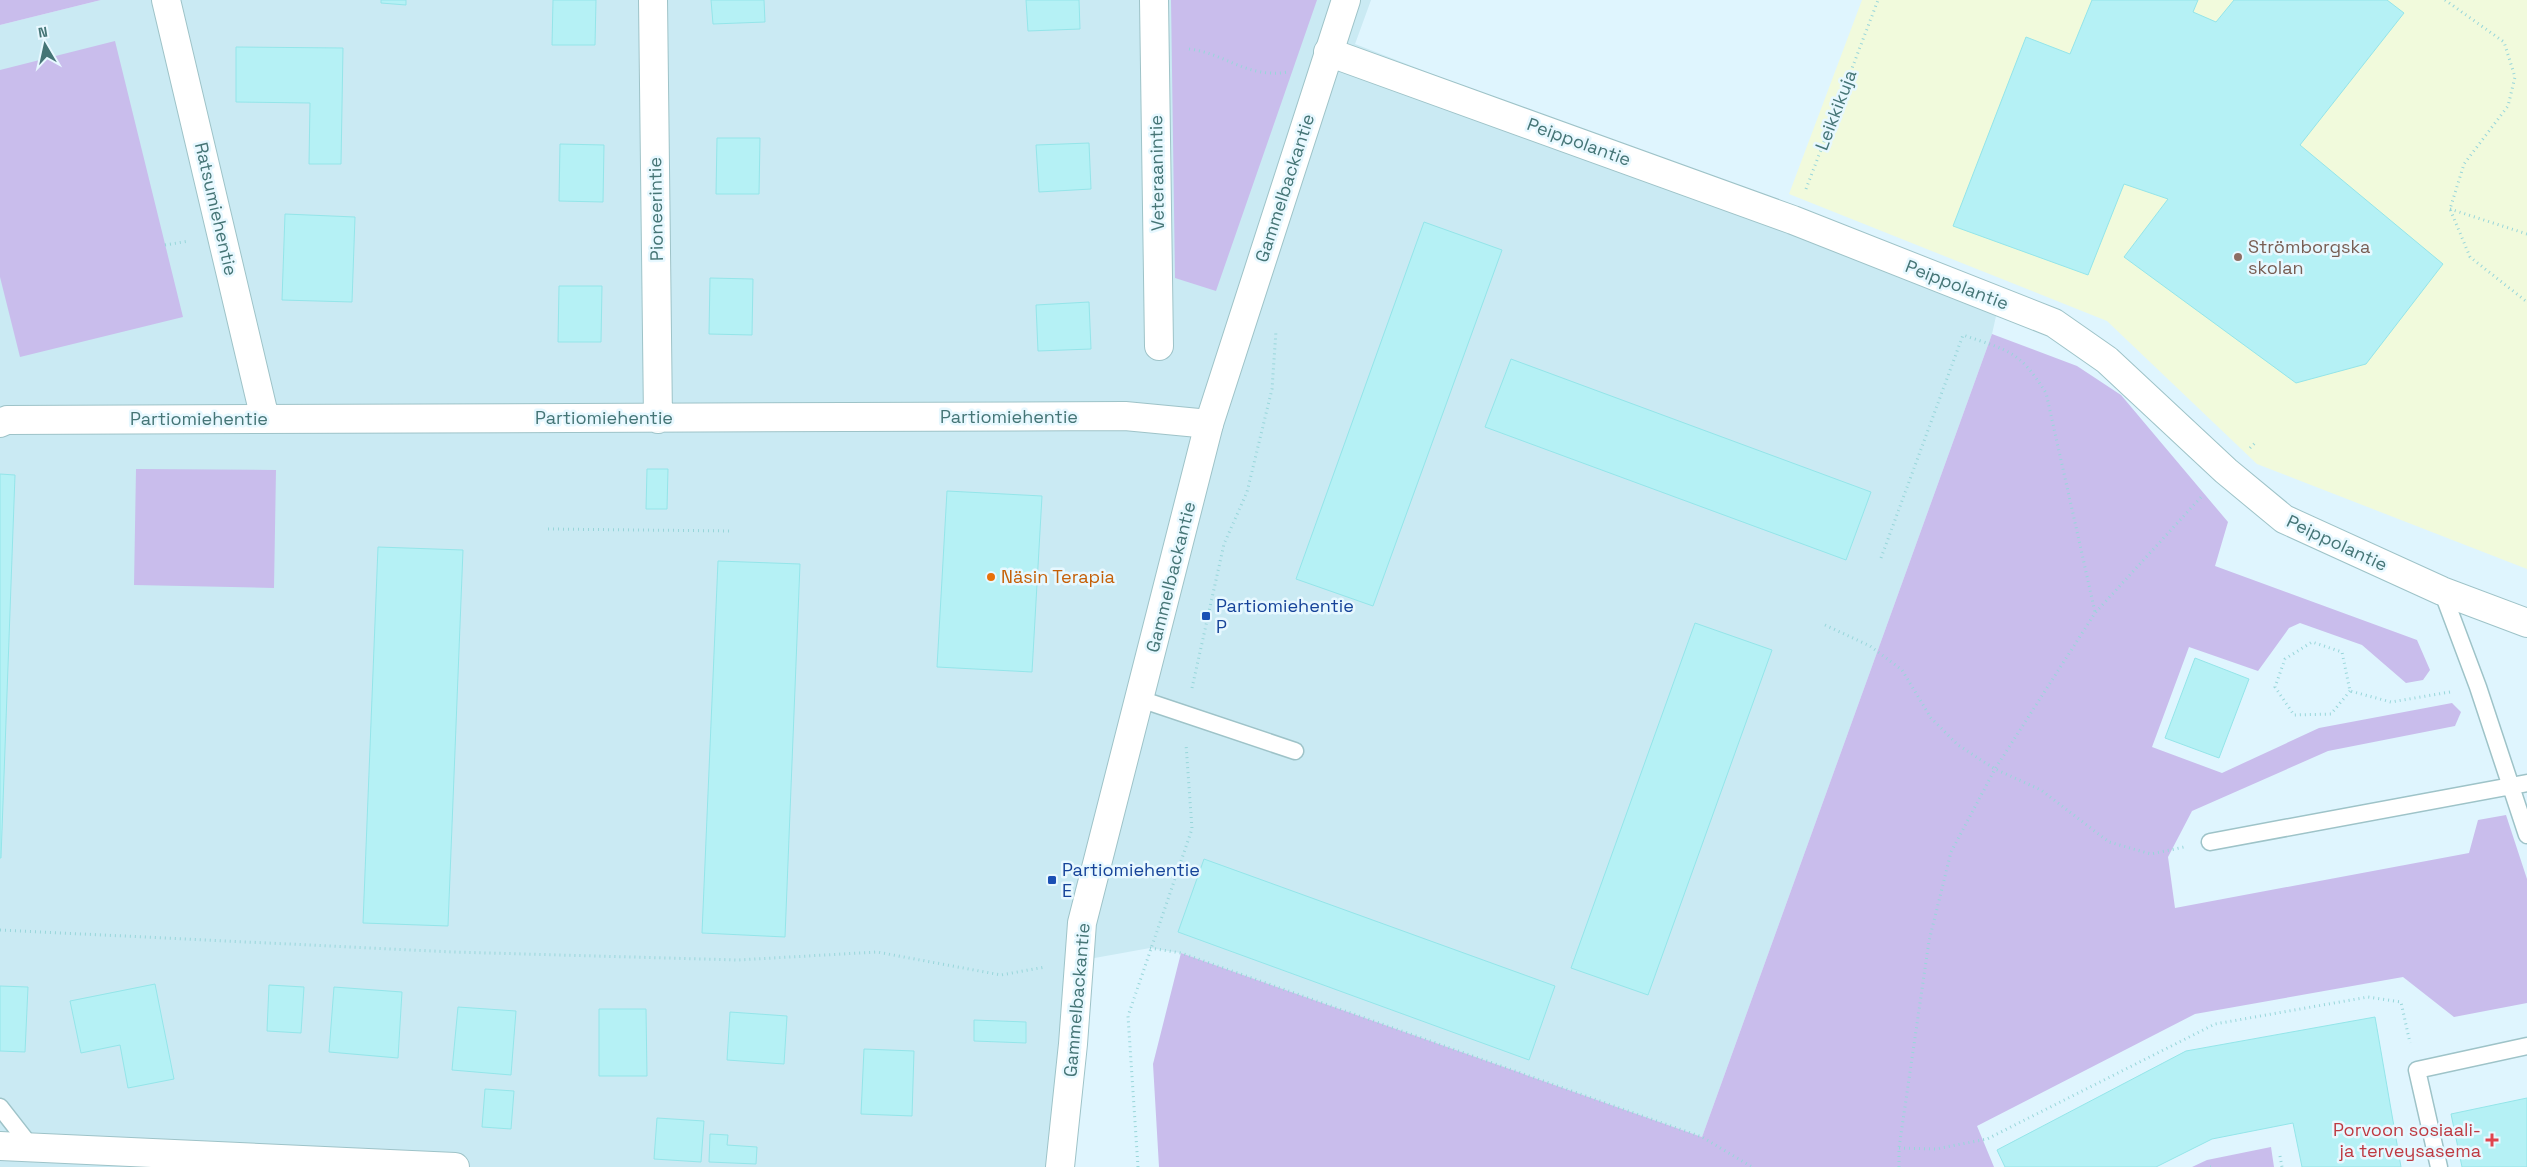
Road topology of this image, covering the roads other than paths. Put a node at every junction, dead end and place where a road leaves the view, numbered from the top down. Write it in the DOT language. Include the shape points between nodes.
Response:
graph roads {
  1 [pos="166,0"];
  2 [pos="653,0"];
  3 [pos="1154,0"];
  4 [pos="1346,0"];
  5 [pos="1328,52"];
  6 [pos="1159,346"];
  7 [pos="658,418"];
  8 [pos="265,419"];
  9 [pos="0,423"];
  10 [pos="1209,424"];
  11 [pos="2442,591"];
  12 [pos="2527,623"];
  13 [pos="1140,699"];
  14 [pos="1295,751"];
  15 [pos="2527,783"];
  16 [pos="2510,784"];
  17 [pos="2527,834"];
  18 [pos="2210,842"];
  19 [pos="2527,1046"];
  20 [pos="0,1107"];
  21 [pos="0,1146"];
  22 [pos="32,1148"];
  23 [pos="455,1167"];
  24 [pos="1060,1167"];
  25 [pos="2439,1167"];
  1 -- 8 [label="street, Ratsumiehentie"];
  2 -- 7 [label="street, Pioneerintie"];
  3 -- 6 [label="street, Veteraanintie"];
  4 -- 5 [label="street, Gammelbackantie"];
  5 -- 10 [label="street, Gammelbackantie"];
  5 -- 11 [label="street, Peippolantie" via="1793,220 2054,323 2107,360 2226,471 2284,519"];
  7 -- 8 [label="street, Partiomiehentie"];
  7 -- 10 [label="street, Partiomiehentie" via="1125,416"];
  8 -- 9 [label="street, Partiomiehentie" via="7,420"];
  10 -- 13 [label="street, Gammelbackantie"];
  11 -- 12 [label="street, Peippolantie"];
  11 -- 16 [label="lane"];
  13 -- 14 [label="lane"];
  13 -- 24 [label="street, Gammelbackantie" via="1082,923"];
  15 -- 16 [label="lane"];
  16 -- 17 [label="lane"];
  16 -- 18 [label="lane"];
  19 -- 25 [label="lane" via="2417,1070"];
  20 -- 22 [label="lane"];
  21 -- 22 [label="street"];
  22 -- 23 [label="street"];
}
